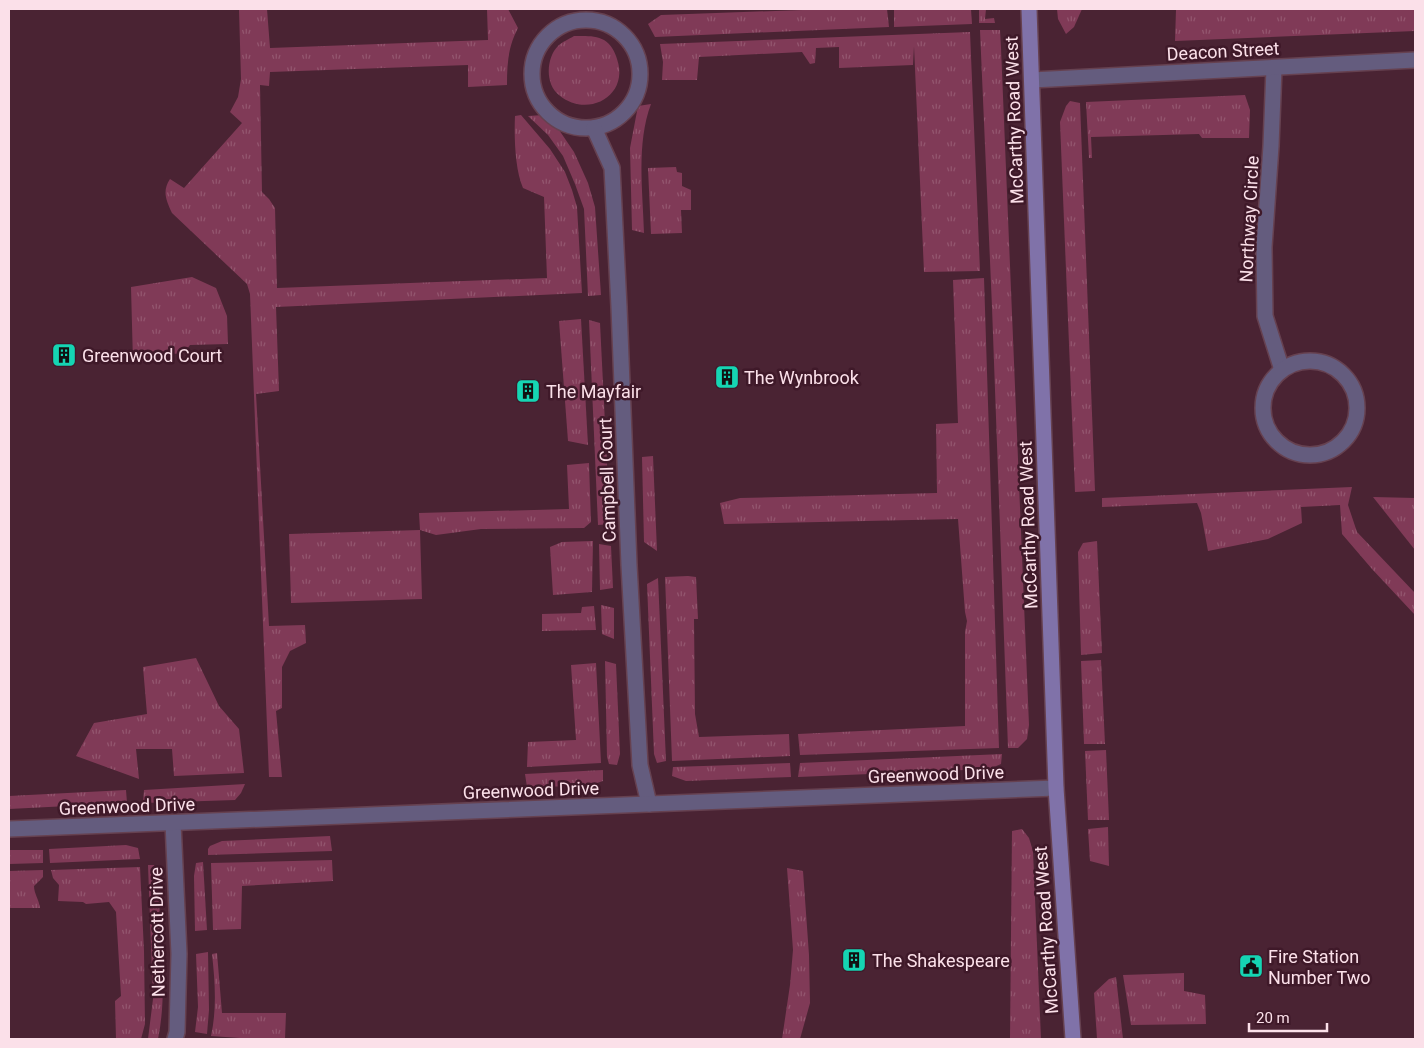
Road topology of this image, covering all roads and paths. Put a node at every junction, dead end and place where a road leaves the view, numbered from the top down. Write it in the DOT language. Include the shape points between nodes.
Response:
graph roads {
  1 [pos="1029,9"];
  2 [pos="1415,60"];
  3 [pos="1274,68"];
  4 [pos="1032,80"];
  5 [pos="594,128"];
  6 [pos="1282,370"];
  7 [pos="1056,788"];
  8 [pos="649,804"];
  9 [pos="172,823"];
  10 [pos="9,829"];
  11 [pos="175,1039"];
  12 [pos="1073,1039"];
  1 -- 4 [label="street, McCarthy Road West"];
  2 -- 3 [label="street, Deacon Street"];
  3 -- 4 [label="street, Deacon Street"];
  3 -- 6 [label="street, Northway Circle" via="1264,247 1265,316"];
  4 -- 7 [label="street, McCarthy Road West"];
  5 -- 5 [label="street" via="613,122 632,104 640,86 637,53 631,42 609,24 591,19 564,24 548,35 536,54 532,73 537,98 549,113 564,124"];
  5 -- 8 [label="street, Campbell Court" via="612,168 640,765"];
  6 -- 6 [label="street" via="1270,382 1263,397 1264,420 1270,435 1282,447 1303,456 1326,454 1340,446 1355,425 1356,396 1349,381 1329,365 1313,361 1297,362"];
  7 -- 8 [label="street, Greenwood Drive"];
  7 -- 12 [label="street, McCarthy Road West"];
  8 -- 9 [label="street, Greenwood Drive"];
  9 -- 10 [label="street, Greenwood Drive"];
  9 -- 11 [label="street, Nethercott Drive" via="179,954"];
}
